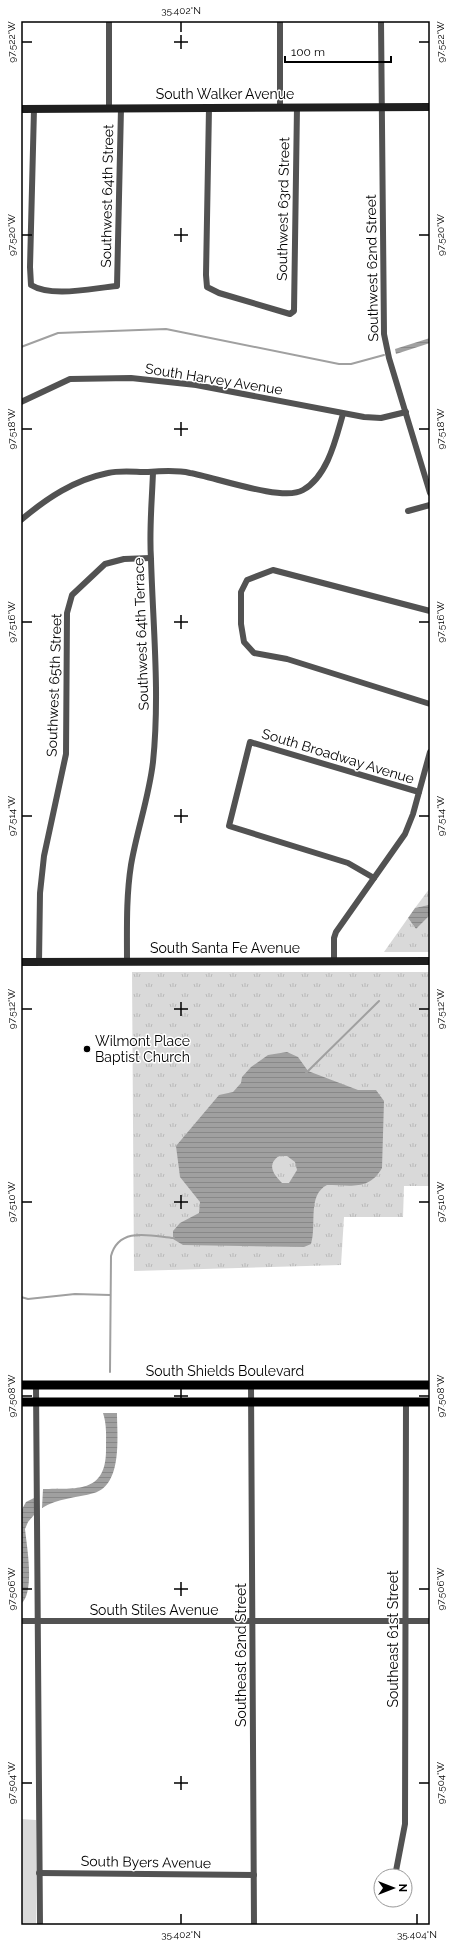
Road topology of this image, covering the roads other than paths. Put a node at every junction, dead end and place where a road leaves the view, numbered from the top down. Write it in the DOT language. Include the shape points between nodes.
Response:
graph roads {
  1 [pos="109,21"];
  2 [pos="280,21"];
  3 [pos="382,21"];
  4 [pos="280,107"];
  5 [pos="296,107"];
  6 [pos="430,107"];
  7 [pos="34,108"];
  8 [pos="108,108"];
  9 [pos="121,108"];
  10 [pos="209,108"];
  11 [pos="382,108"];
  12 [pos="21,109"];
  13 [pos="21,402"];
  14 [pos="406,412"];
  15 [pos="343,414"];
  16 [pos="153,472"];
  17 [pos="430,493"];
  18 [pos="430,505"];
  19 [pos="408,510"];
  20 [pos="21,520"];
  21 [pos="150,558"];
  22 [pos="430,611"];
  23 [pos="430,704"];
  24 [pos="430,752"];
  25 [pos="419,792"];
  26 [pos="374,878"];
  27 [pos="334,961"];
  28 [pos="430,961"];
  29 [pos="21,962"];
  30 [pos="39,962"];
  31 [pos="127,962"];
  32 [pos="21,1385"];
  33 [pos="36,1385"];
  34 [pos="251,1385"];
  35 [pos="430,1385"];
  36 [pos="251,1401"];
  37 [pos="21,1402"];
  38 [pos="36,1402"];
  39 [pos="406,1402"];
  40 [pos="430,1402"];
  41 [pos="21,1621"];
  42 [pos="38,1621"];
  43 [pos="406,1621"];
  44 [pos="430,1621"];
  45 [pos="253,1622"];
  46 [pos="397,1868"];
  47 [pos="39,1873"];
  48 [pos="254,1875"];
  49 [pos="40,1925"];
  50 [pos="254,1925"];
  1 -- 8 [label="street, Southwest 64th Street"];
  2 -- 4 [label="street"];
  3 -- 11 [label="street, Southwest 62nd Street"];
  4 -- 5 [label="main road, South Walker Avenue"];
  4 -- 10 [label="main road, South Walker Avenue"];
  5 -- 10 [label="street, Southwest 63rd Street" via="294,311 290,314 219,293 207,286"];
  5 -- 11 [label="main road, South Walker Avenue"];
  6 -- 11 [label="main road, South Walker Avenue"];
  7 -- 8 [label="main road, South Walker Avenue"];
  7 -- 9 [label="street, Southwest 64th Street" via="31,285 52,292 117,286"];
  7 -- 12 [label="main road, South Walker Avenue"];
  8 -- 9 [label="main road, South Walker Avenue"];
  9 -- 10 [label="main road, South Walker Avenue"];
  11 -- 14 [label="street, Southwest 62nd Street" via="384,334"];
  13 -- 15 [label="street, South Harvey Avenue" via="70,380 131,378 196,385"];
  14 -- 15 [label="street, South Harvey Avenue" via="381,418"];
  14 -- 17 [label="street, Southwest 62nd Street"];
  15 -- 16 [label="street" via="332,453 320,474 303,490 286,493 189,472"];
  16 -- 20 [label="street" via="109,472 69,486"];
  16 -- 21 [label="street, Southwest 64th Terrace"];
  18 -- 19 [label="street"];
  21 -- 30 [label="street, Southwest 65th Street" via="124,559 105,564 72,595 67,613 66,754 44,856 40,893"];
  21 -- 31 [label="street, Southwest 64th Terrace" via="156,649 156,712 153,762 147,800 131,864 127,894"];
  22 -- 23 [label="street" via="273,570 247,580 241,592 244,642 254,653 269,658 287,659"];
  24 -- 25 [label="street"];
  25 -- 26 [label="street" via="405,834"];
  25 -- 26 [label="street, South Broadway Avenue" via="250,742 229,826 348,863"];
  26 -- 27 [label="street" via="336,932"];
  27 -- 28 [label="main road, South Santa Fe Avenue"];
  27 -- 31 [label="main road, South Santa Fe Avenue"];
  29 -- 30 [label="main road, South Santa Fe Avenue"];
  30 -- 31 [label="main road, South Santa Fe Avenue"];
  32 -- 33 [label="main road, South Shields Boulevard"];
  33 -- 34 [label="main road, South Shields Boulevard"];
  33 -- 38 [label="street"];
  34 -- 35 [label="main road, South Shields Boulevard"];
  34 -- 36 [label="street, Southeast 62nd Street"];
  36 -- 38 [label="main road"];
  36 -- 39 [label="main road"];
  36 -- 45 [label="street, Southeast 62nd Street"];
  37 -- 38 [label="main road"];
  38 -- 42 [label="street"];
  39 -- 40 [label="main road"];
  39 -- 43 [label="street, Southeast 61st Street"];
  41 -- 42 [label="street, South Stiles Avenue"];
  42 -- 45 [label="street, South Stiles Avenue"];
  42 -- 47 [label="street"];
  43 -- 44 [label="street, South Stiles Avenue"];
  43 -- 45 [label="street, South Stiles Avenue"];
  43 -- 46 [label="street, Southeast 61st Street" via="405,1824"];
  45 -- 48 [label="street, Southeast 62nd Street"];
  47 -- 48 [label="street, South Byers Avenue"];
  47 -- 49 [label="street"];
  48 -- 50 [label="street, Southeast 62nd Street"];
}
